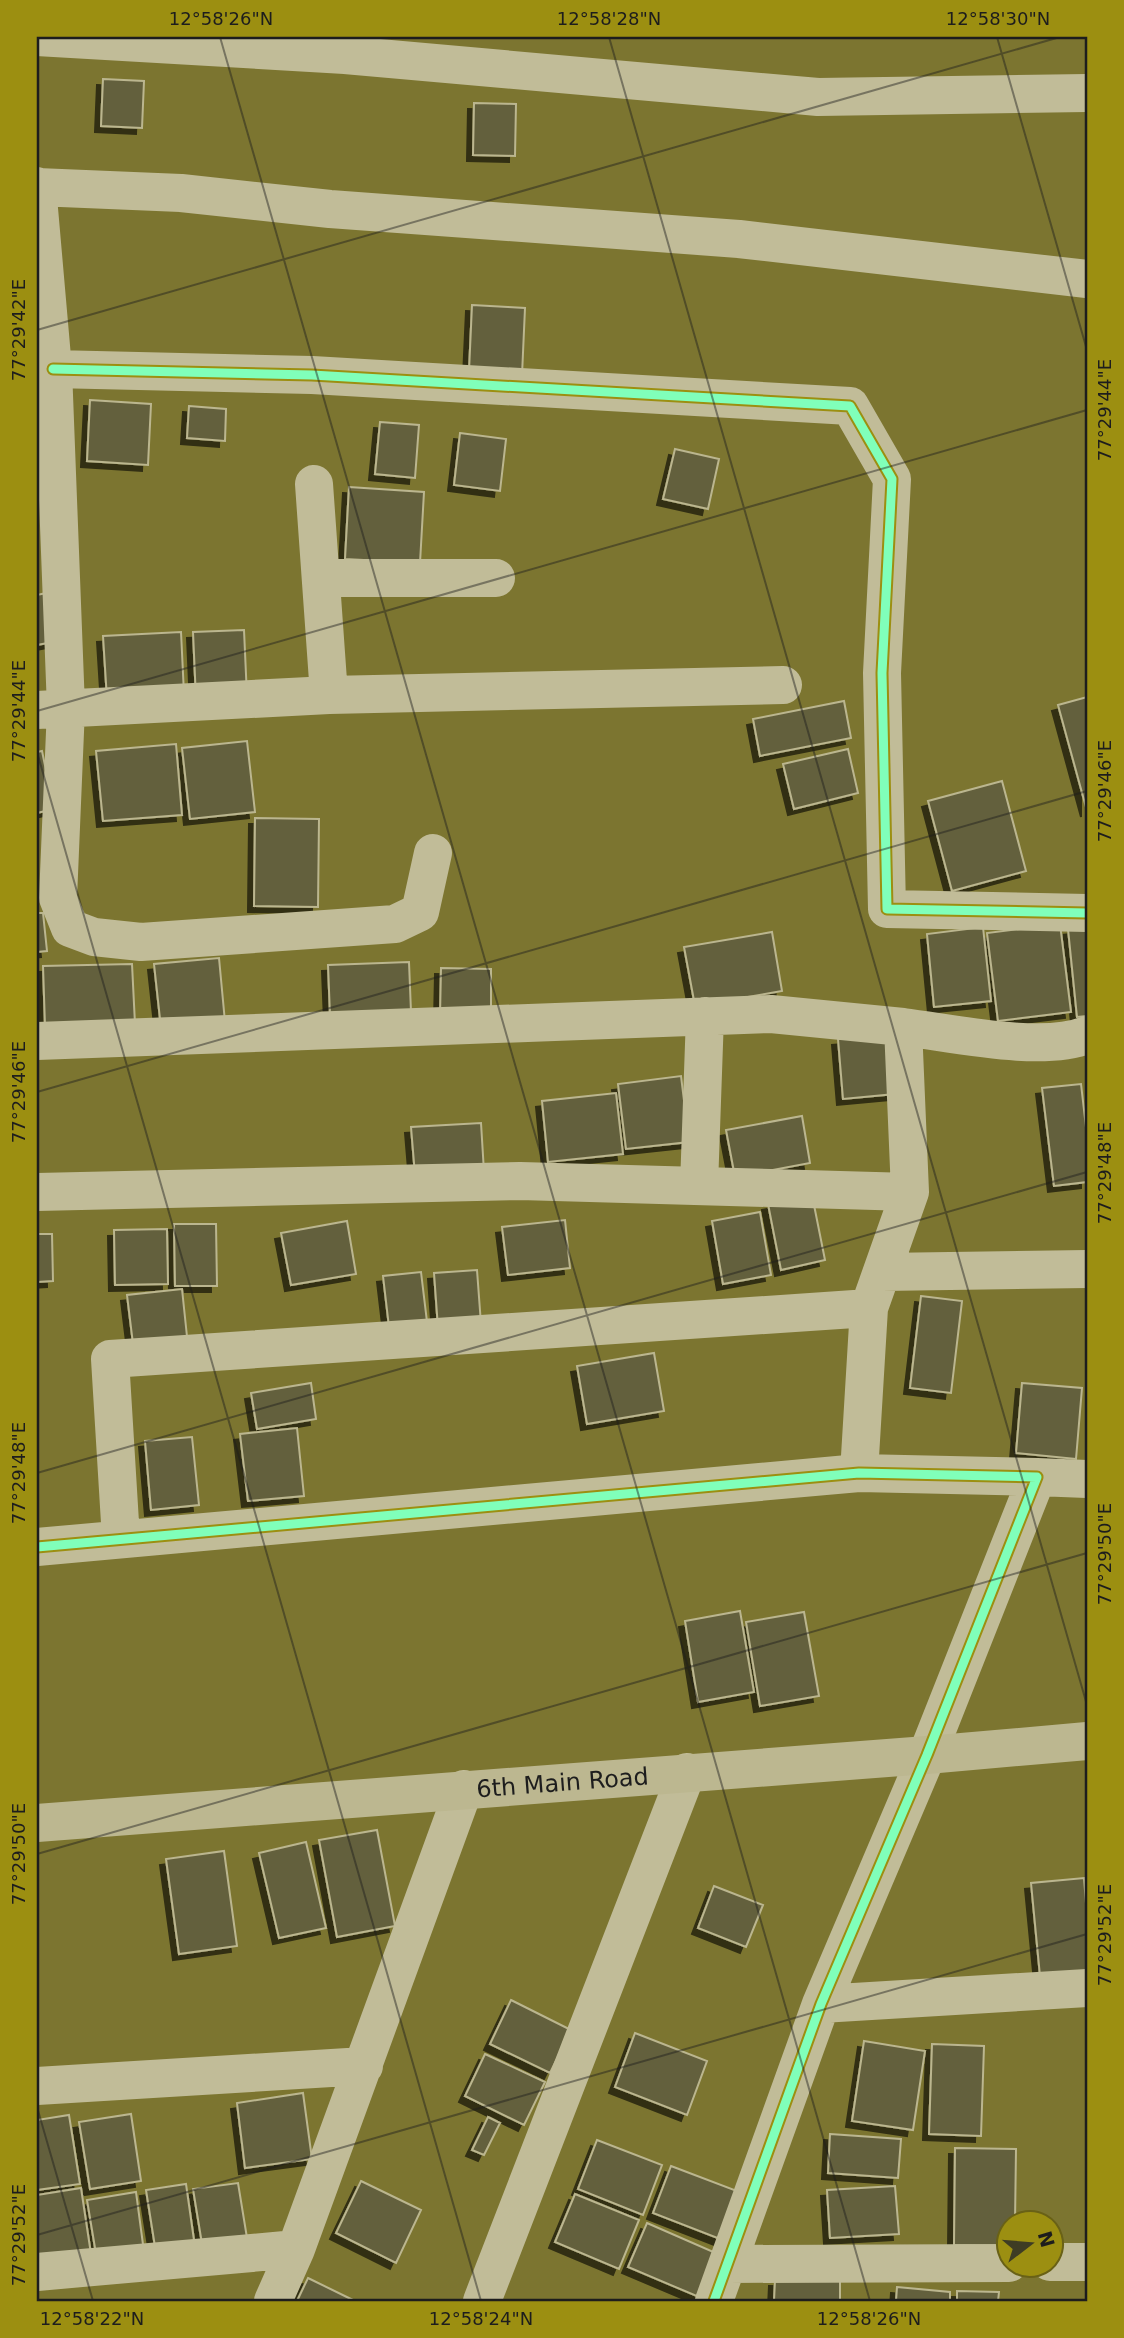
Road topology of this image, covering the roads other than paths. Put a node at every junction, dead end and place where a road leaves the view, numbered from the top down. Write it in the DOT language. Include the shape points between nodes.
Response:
graph roads {
  1 [pos="37,37"];
  2 [pos="1087,93"];
  3 [pos="37,187"];
  4 [pos="1087,279"];
  5 [pos="53,369"];
  6 [pos="314,484"];
  7 [pos="321,578"];
  8 [pos="496,578"];
  9 [pos="783,685"];
  10 [pos="329,695"];
  11 [pos="51,709"];
  12 [pos="433,853"];
  13 [pos="1087,913"];
  14 [pos="705,1016"];
  15 [pos="903,1027"];
  16 [pos="1087,1035"];
  17 [pos="37,1041"];
  18 [pos="699,1186"];
  19 [pos="37,1192"];
  20 [pos="910,1192"];
  21 [pos="1087,1269"];
  22 [pos="882,1272"];
  23 [pos="869,1308"];
  24 [pos="859,1473"];
  25 [pos="1037,1477"];
  26 [pos="1087,1479"];
  27 [pos="121,1539"];
  28 [pos="37,1547"];
  29 [pos="1087,1741"];
  30 [pos="927,1755"];
  31 [pos="687,1772"];
  32 [pos="464,1789"];
  33 [pos="37,1823"];
  34 [pos="1087,1988"];
  35 [pos="821,2004"];
  36 [pos="364,2066"];
  37 [pos="37,2086"];
  38 [pos="296,2249"];
  39 [pos="1064,2262"];
  40 [pos="1087,2262"];
  41 [pos="995,2263"];
  42 [pos="728,2264"];
  43 [pos="37,2272"];
  44 [pos="273,2301"];
  45 [pos="482,2301"];
  46 [pos="714,2301"];
  1 -- 2 [label="street" via="345,55 818,97"];
  3 -- 4 [label="street" via="181,193 330,209 739,239"];
  3 -- 5 [label="street"];
  5 -- 11 [label="street"];
  5 -- 13 [label="street" via="312,374 850,406 892,479 882,673 887,909"];
  6 -- 7 [label="street"];
  7 -- 8 [label="street"];
  7 -- 10 [label="street"];
  9 -- 10 [label="street"];
  10 -- 11 [label="street"];
  11 -- 12 [label="street" via="58,898 69,928 94,937 141,942 395,924 420,912"];
  14 -- 15 [label="street" via="771,1014"];
  14 -- 17 [label="street"];
  14 -- 18 [label="street"];
  15 -- 16 [label="street" via="1024,1042 1075,1040"];
  15 -- 20 [label="street"];
  18 -- 19 [label="street" via="520,1181"];
  18 -- 20 [label="street"];
  20 -- 22 [label="street"];
  21 -- 22 [label="street"];
  22 -- 23 [label="street"];
  23 -- 24 [label="street"];
  23 -- 27 [label="street" via="110,1359"];
  24 -- 25 [label="street"];
  24 -- 27 [label="street"];
  25 -- 26 [label="street"];
  25 -- 30 [label="street"];
  27 -- 28 [label="street"];
  29 -- 30 [label="street, 6th Main Road"];
  30 -- 31 [label="street, 6th Main Road"];
  30 -- 35 [label="street"];
  31 -- 32 [label="street, 6th Main Road"];
  31 -- 45 [label="street"];
  32 -- 33 [label="street, 6th Main Road"];
  32 -- 36 [label="street"];
  34 -- 35 [label="street"];
  35 -- 42 [label="street"];
  36 -- 37 [label="street"];
  36 -- 38 [label="street"];
  38 -- 43 [label="street"];
  38 -- 44 [label="street"];
  39 -- 40 [label="street"];
  41 -- 42 [label="street"];
  42 -- 46 [label="street"];
}
